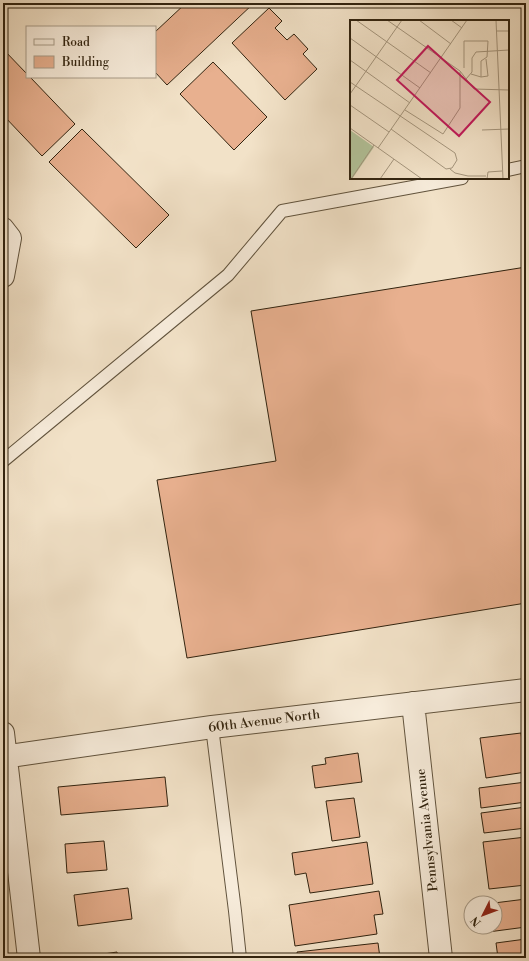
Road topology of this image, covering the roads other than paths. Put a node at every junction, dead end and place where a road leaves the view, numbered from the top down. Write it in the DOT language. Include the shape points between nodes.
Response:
graph roads {
  1 [pos="526,166"];
  2 [pos="509,170"];
  3 [pos="456,179"];
  4 [pos="3,229"];
  5 [pos="3,276"];
  6 [pos="3,462"];
  7 [pos="526,690"];
  8 [pos="413,703"];
  9 [pos="212,727"];
  10 [pos="3,733"];
  11 [pos="5,757"];
  12 [pos="29,958"];
  13 [pos="240,958"];
  14 [pos="440,958"];
  1 -- 2 [label="lane"];
  3 -- 6 [label="lane" via="282,210 228,275"];
  4 -- 5 [label="street" via="10,238"];
  7 -- 8 [label="street, 60th Avenue North"];
  8 -- 9 [label="street, 60th Avenue North"];
  8 -- 14 [label="street, Pennsylvania Avenue"];
  9 -- 11 [label="street, 60th Avenue North"];
  9 -- 13 [label="lane"];
  10 -- 11 [label="street"];
  11 -- 12 [label="street"];
}
